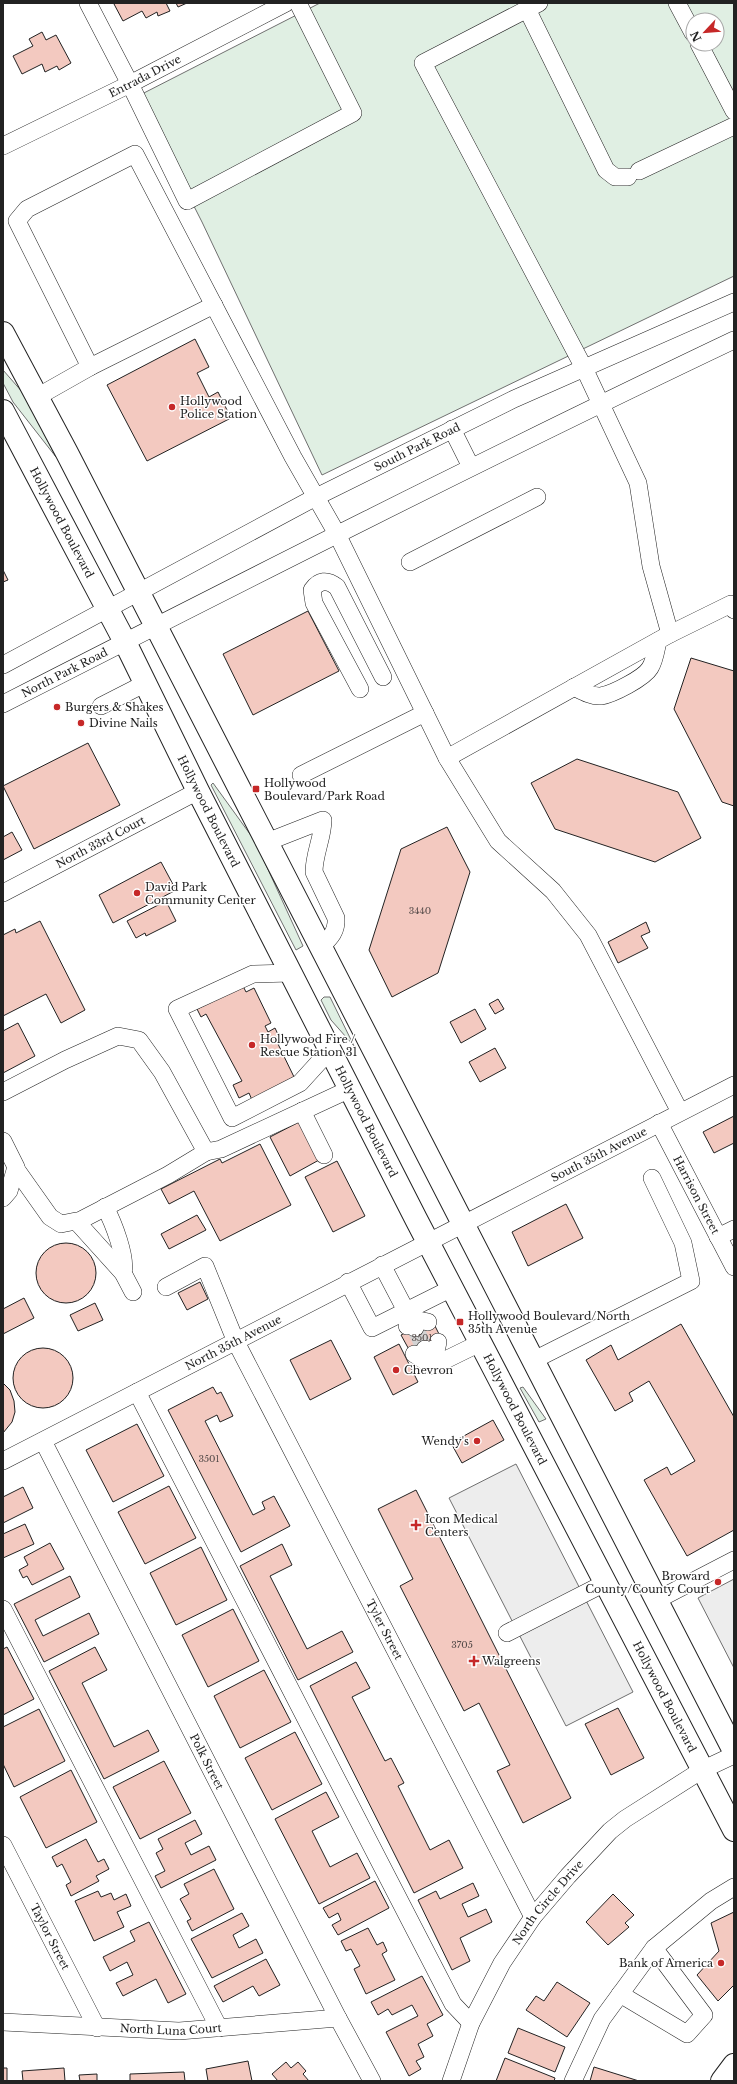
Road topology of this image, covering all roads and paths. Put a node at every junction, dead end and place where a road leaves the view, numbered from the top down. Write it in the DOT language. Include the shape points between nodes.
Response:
graph roads {
  1 [pos="88,3"];
  2 [pos="286,3"];
  3 [pos="298,3"];
  4 [pos="678,3"];
  5 [pos="533,6"];
  6 [pos="685,17"];
  7 [pos="703,52"];
  8 [pos="130,84"];
  9 [pos="734,111"];
  10 [pos="734,126"];
  11 [pos="3,146"];
  12 [pos="166,159"];
  13 [pos="144,171"];
  14 [pos="734,302"];
  15 [pos="214,305"];
  16 [pos="3,333"];
  17 [pos="734,340"];
  18 [pos="90,367"];
  19 [pos="584,368"];
  20 [pos="38,397"];
  21 [pos="601,403"];
  22 [pos="3,410"];
  23 [pos="452,429"];
  24 [pos="471,467"];
  25 [pos="537,497"];
  26 [pos="314,498"];
  27 [pos="337,534"];
  28 [pos="410,562"];
  29 [pos="139,592"];
  30 [pos="108,609"];
  31 [pos="734,610"];
  32 [pos="156,625"];
  33 [pos="664,638"];
  34 [pos="125,642"];
  35 [pos="3,665"];
  36 [pos="383,677"];
  37 [pos="146,683"];
  38 [pos="574,687"];
  39 [pos="360,688"];
  40 [pos="3,704"];
  41 [pos="101,706"];
  42 [pos="425,713"];
  43 [pos="447,758"];
  44 [pos="301,775"];
  45 [pos="198,791"];
  46 [pos="267,842"];
  47 [pos="3,894"];
  48 [pos="321,947"];
  49 [pos="291,973"];
  50 [pos="330,1050"];
  51 [pos="734,1085"];
  52 [pos="350,1089"];
  53 [pos="3,1092"];
  54 [pos="302,1111"];
  55 [pos="680,1112"];
  56 [pos="659,1123"];
  57 [pos="3,1140"];
  58 [pos="206,1152"];
  59 [pos="324,1155"];
  60 [pos="16,1169"];
  61 [pos="652,1178"];
  62 [pos="3,1198"];
  63 [pos="105,1207"];
  64 [pos="77,1222"];
  65 [pos="463,1223"];
  66 [pos="734,1229"];
  67 [pos="718,1237"];
  68 [pos="427,1241"];
  69 [pos="382,1265"];
  70 [pos="734,1268"];
  71 [pos="123,1273"];
  72 [pos="348,1282"];
  73 [pos="166,1287"];
  74 [pos="452,1288"];
  75 [pos="133,1292"];
  76 [pos="412,1322"];
  77 [pos="236,1342"];
  78 [pos="480,1343"];
  79 [pos="534,1360"];
  80 [pos="433,1366"];
  81 [pos="137,1392"];
  82 [pos="43,1441"];
  83 [pos="3,1461"];
  84 [pos="734,1560"];
  85 [pos="605,1584"];
  86 [pos="656,1600"];
  87 [pos="3,1608"];
  88 [pos="507,1633"];
  89 [pos="734,1751"];
  90 [pos="734,1755"];
  91 [pos="702,1770"];
  92 [pos="734,1830"];
  93 [pos="3,1845"];
  94 [pos="734,1887"];
  95 [pos="533,1917"];
  96 [pos="654,1948"];
  97 [pos="620,1994"];
  98 [pos="338,2018"];
  99 [pos="3,2022"];
  100 [pos="471,2023"];
  101 [pos="97,2028"];
  102 [pos="219,2028"];
  103 [pos="372,2081"];
  104 [pos="451,2081"];
  105 [pos="573,2081"];
  1 -- 8 [label="street"];
  2 -- 8 [label="street, Entrada Drive"];
  3 -- 12 [label="street" via="353,113 187,201"];
  4 -- 6 [label="street"];
  5 -- 10 [label="street" via="606,170 615,177 633,174"];
  5 -- 19 [label="street" via="423,63"];
  7 -- 9 [label="street"];
  8 -- 11 [label="street, Entrada Drive"];
  8 -- 12 [label="street"];
  12 -- 13 [label="street"];
  13 -- 15 [label="street"];
  13 -- 18 [label="street" via="135,154 27,209 17,221"];
  14 -- 19 [label="street, South Park Road"];
  15 -- 18 [label="street"];
  15 -- 26 [label="street"];
  16 -- 20 [label="highway"];
  17 -- 21 [label="street"];
  18 -- 20 [label="street"];
  19 -- 21 [label="street"];
  19 -- 23 [label="street, South Park Road"];
  20 -- 29 [label="highway"];
  21 -- 24 [label="street"];
  21 -- 33 [label="street" via="638,483"];
  22 -- 30 [label="highway, Hollywood Boulevard"];
  23 -- 24 [label="street"];
  23 -- 26 [label="street, South Park Road"];
  24 -- 27 [label="street"];
  25 -- 28 [label="street"];
  26 -- 27 [label="street"];
  26 -- 29 [label="street, South Park Road"];
  27 -- 32 [label="street"];
  27 -- 42 [label="street"];
  29 -- 30 [label="street, South Park Road"];
  29 -- 32 [label="highway"];
  30 -- 34 [label="highway, Hollywood Boulevard"];
  30 -- 35 [label="street"];
  31 -- 33 [label="street" via="731,604"];
  32 -- 34 [label="street"];
  32 -- 46 [label="highway"];
  33 -- 38 [label="street"];
  33 -- 38 [label="street" via="650,668 643,676 601,696"];
  34 -- 37 [label="highway, Hollywood Boulevard"];
  34 -- 40 [label="street, North Park Road"];
  36 -- 39 [label="street" via="337,587 324,581 312,590 314,603"];
  37 -- 41 [label="street"];
  37 -- 45 [label="highway, Hollywood Boulevard"];
  38 -- 43 [label="street"];
  42 -- 43 [label="street"];
  42 -- 44 [label="street"];
  43 -- 55 [label="street" via="498,841 553,892 588,935"];
  45 -- 47 [label="street, North 33rd Court"];
  45 -- 49 [label="highway, Hollywood Boulevard"];
  46 -- 48 [label="highway"];
  46 -- 48 [label="street" via="323,820 322,838 314,872 336,918 337,926 332,937"];
  48 -- 65 [label="highway"];
  49 -- 50 [label="highway, Hollywood Boulevard"];
  49 -- 50 [label="street" via="253,974 178,1009 232,1118 300,1083"];
  50 -- 52 [label="highway, Hollywood Boulevard"];
  51 -- 55 [label="street, South 35th Avenue"];
  52 -- 54 [label="street"];
  52 -- 68 [label="highway, Hollywood Boulevard"];
  53 -- 58 [label="street" via="118,1036 139,1040 162,1072"];
  54 -- 58 [label="street" via="222,1149"];
  54 -- 59 [label="street"];
  55 -- 56 [label="street, South 35th Avenue"];
  56 -- 65 [label="street, South 35th Avenue"];
  56 -- 67 [label="street, Harrison Street"];
  57 -- 60 [label="street"];
  58 -- 63 [label="street" via="168,1175"];
  60 -- 62 [label="street" via="9,1191"];
  60 -- 64 [label="street" via="50,1217 61,1224"];
  61 -- 79 [label="street" via="683,1243 690,1281"];
  63 -- 64 [label="street"];
  63 -- 71 [label="street" via="114,1223 121,1248 125,1264"];
  64 -- 71 [label="street"];
  65 -- 68 [label="street, North 35th Avenue"];
  65 -- 79 [label="highway"];
  66 -- 67 [label="street"];
  67 -- 70 [label="street, Harrison Street"];
  68 -- 69 [label="street, North 35th Avenue"];
  68 -- 74 [label="highway, Hollywood Boulevard"];
  69 -- 72 [label="street, North 35th Avenue"];
  69 -- 76 [label="street"];
  71 -- 75 [label="street"];
  72 -- 76 [label="street" via="372,1328"];
  72 -- 77 [label="street, North 35th Avenue"];
  73 -- 77 [label="street, Tyler Street" via="205,1266"];
  74 -- 76 [label="street"];
  74 -- 78 [label="highway, Hollywood Boulevard"];
  77 -- 81 [label="street, North 35th Avenue"];
  77 -- 95 [label="street, Tyler Street"];
  78 -- 80 [label="street"];
  78 -- 85 [label="highway, Hollywood Boulevard"];
  79 -- 86 [label="highway"];
  80 -- 80 [label="street" via="426,1348"];
  81 -- 82 [label="street, North 35th Avenue"];
  81 -- 100 [label="street" via="453,2004"];
  82 -- 83 [label="street, North 35th Avenue"];
  82 -- 98 [label="street, Polk Street"];
  84 -- 86 [label="street"];
  85 -- 88 [label="street"];
  85 -- 91 [label="highway, Hollywood Boulevard"];
  86 -- 89 [label="highway"];
  87 -- 102 [label="street"];
  90 -- 91 [label="street, North Circle Drive"];
  91 -- 92 [label="highway, Hollywood Boulevard"];
  91 -- 95 [label="street, North Circle Drive" via="610,1831"];
  93 -- 101 [label="street, Taylor Street"];
  94 -- 96 [label="street" via="711,1901"];
  95 -- 100 [label="street, North Circle Drive" via="502,1963"];
  96 -- 97 [label="street"];
  96 -- 97 [label="street" via="704,2015 687,2034"];
  97 -- 105 [label="street" via="602,2018"];
  98 -- 102 [label="street, North Luna Court"];
  98 -- 103 [label="street, Polk Street"];
  99 -- 101 [label="street, North Luna Court"];
  100 -- 104 [label="street, North Circle Drive"];
  101 -- 102 [label="street, North Luna Court" via="179,2031"];
}
